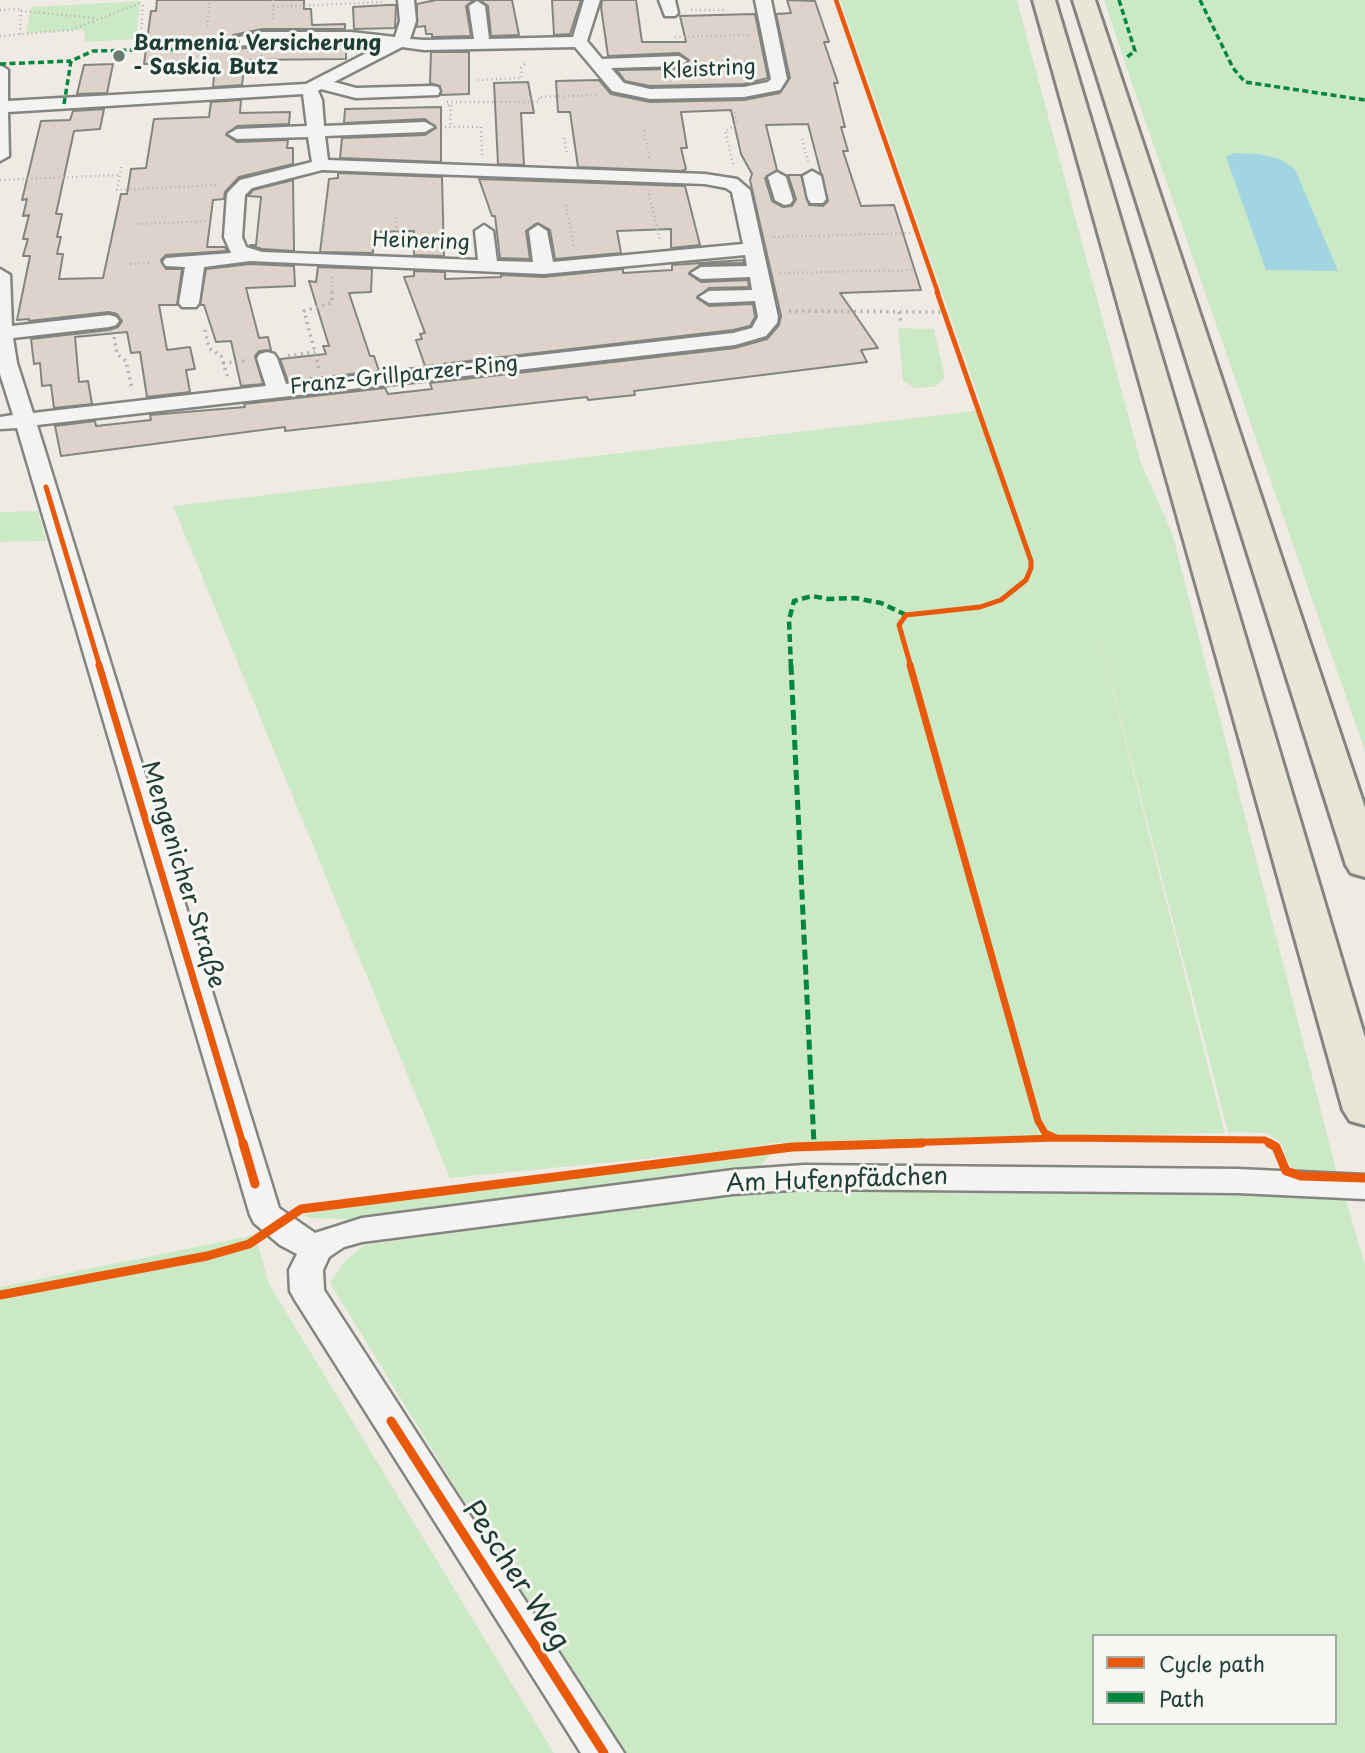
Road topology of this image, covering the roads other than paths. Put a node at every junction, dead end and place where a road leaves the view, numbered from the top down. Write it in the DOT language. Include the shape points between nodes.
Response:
graph roads {
  1 [pos="592,0"];
  2 [pos="763,0"];
  3 [pos="1044,0"];
  4 [pos="1084,0"];
  5 [pos="406,1"];
  6 [pos="477,6"];
  7 [pos="505,26"];
  8 [pos="240,41"];
  9 [pos="579,42"];
  10 [pos="400,43"];
  11 [pos="482,43"];
  12 [pos="509,43"];
  13 [pos="679,61"];
  14 [pos="598,64"];
  15 [pos="0,70"];
  16 [pos="265,73"];
  17 [pos="141,82"];
  18 [pos="315,87"];
  19 [pos="284,91"];
  20 [pos="432,91"];
  21 [pos="188,96"];
  22 [pos="1,107"];
  23 [pos="433,127"];
  24 [pos="317,135"];
  25 [pos="239,137"];
  26 [pos="566,146"];
  27 [pos="0,156"];
  28 [pos="322,165"];
  29 [pos="569,173"];
  30 [pos="812,176"];
  31 [pos="777,177"];
  32 [pos="817,199"];
  33 [pos="784,200"];
  34 [pos="538,231"];
  35 [pos="484,232"];
  36 [pos="752,243"];
  37 [pos="249,256"];
  38 [pos="195,261"];
  39 [pos="173,262"];
  40 [pos="488,267"];
  41 [pos="544,268"];
  42 [pos="758,272"];
  43 [pos="701,273"];
  44 [pos="0,275"];
  45 [pos="709,297"];
  46 [pos="189,303"];
  47 [pos="765,303"];
  48 [pos="109,321"];
  49 [pos="2,333"];
  50 [pos="267,358"];
  51 [pos="278,391"];
  52 [pos="12,421"];
  53 [pos="1365,864"];
  54 [pos="1365,1111"];
  55 [pos="1365,1187"];
  56 [pos="316,1249"];
  57 [pos="604,1753"];
  1 -- 9 [label="street"];
  2 -- 14 [label="street, Kleistring" via="779,79 774,86 650,94 618,87"];
  3 -- 54 [label="highway"];
  4 -- 53 [label="highway"];
  5 -- 10 [label="street" via="408,21"];
  6 -- 11 [label="street"];
  7 -- 12 [label="street"];
  8 -- 10 [label="street" via="351,37"];
  9 -- 12 [label="street"];
  9 -- 14 [label="street"];
  10 -- 11 [label="street"];
  10 -- 18 [label="street"];
  11 -- 12 [label="street"];
  13 -- 14 [label="street"];
  15 -- 22 [label="street"];
  16 -- 19 [label="street" via="284,72"];
  17 -- 21 [label="street" via="188,80"];
  18 -- 19 [label="street"];
  18 -- 20 [label="street" via="356,93"];
  18 -- 24 [label="street"];
  19 -- 21 [label="street"];
  21 -- 22 [label="street"];
  22 -- 27 [label="street"];
  23 -- 24 [label="street"];
  24 -- 25 [label="street" via="280,142"];
  24 -- 28 [label="street"];
  26 -- 29 [label="street"];
  28 -- 29 [label="street"];
  28 -- 37 [label="street" via="240,189 233,237 238,250"];
  29 -- 36 [label="street" via="617,169 649,182 721,180 741,190"];
  30 -- 32 [label="street"];
  31 -- 33 [label="street"];
  34 -- 41 [label="street"];
  35 -- 40 [label="street"];
  36 -- 41 [label="street, Heinering" via="664,258"];
  36 -- 42 [label="street"];
  37 -- 38 [label="street, Heinering"];
  37 -- 40 [label="street, Heinering"];
  38 -- 39 [label="street, Heinering"];
  38 -- 46 [label="street"];
  40 -- 41 [label="street, Heinering"];
  42 -- 43 [label="street"];
  42 -- 47 [label="street"];
  44 -- 49 [label="street, Mengenicher Straße"];
  45 -- 47 [label="street"];
  47 -- 51 [label="street, Franz-Grillparzer-Ring" via="765,328 735,339"];
  48 -- 49 [label="street"];
  49 -- 52 [label="street, Mengenicher Straße"];
  50 -- 51 [label="street"];
  51 -- 52 [label="street, Franz-Grillparzer-Ring"];
  52 -- 56 [label="street, Mengenicher Straße" via="50,500 260,1202 265,1214"];
  55 -- 56 [label="street, Am Hufenpfädchen" via="1238,1181 804,1177 362,1230 333,1238"];
  56 -- 57 [label="street, Pescher Weg" via="306,1270 307,1291"];
}
